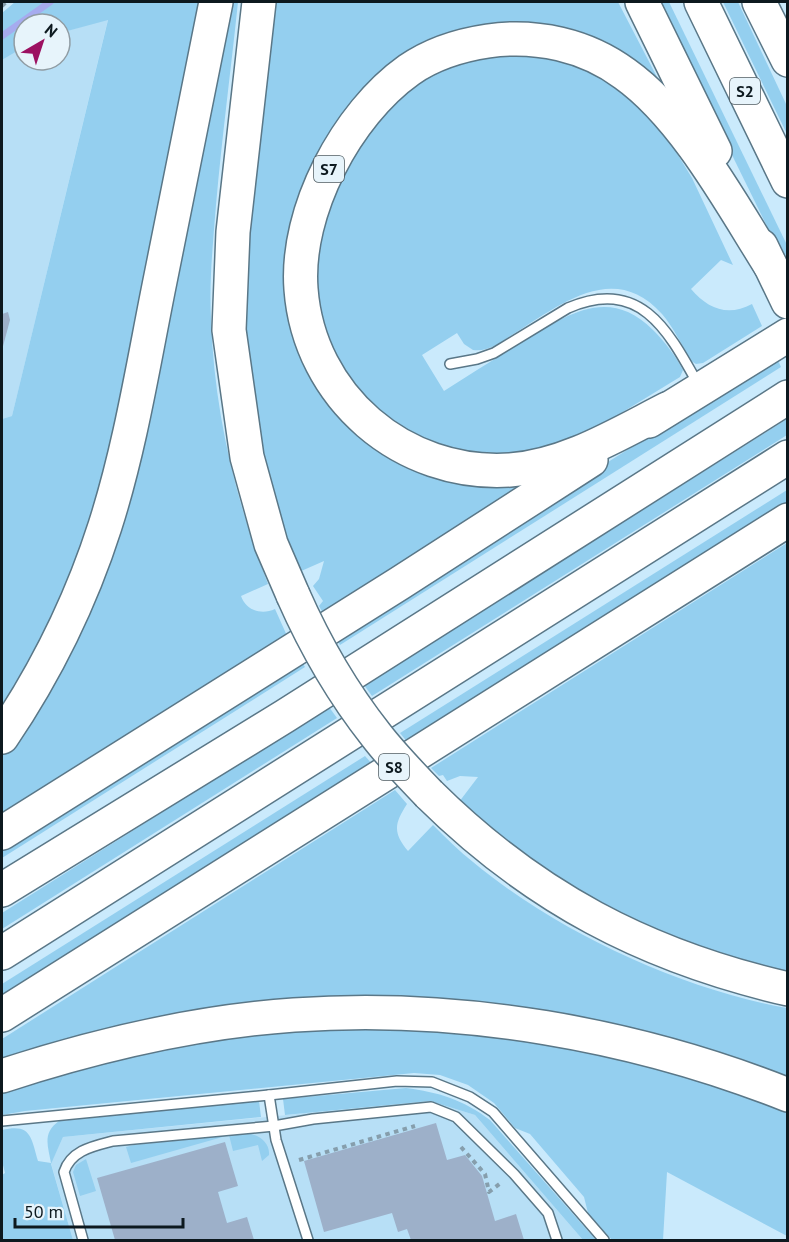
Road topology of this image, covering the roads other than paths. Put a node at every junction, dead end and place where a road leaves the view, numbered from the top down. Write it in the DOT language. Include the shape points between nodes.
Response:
graph roads {
  1 [pos="216,2"];
  2 [pos="259,2"];
  3 [pos="642,2"];
  4 [pos="700,2"];
  5 [pos="759,2"];
  6 [pos="788,60"];
  7 [pos="788,182"];
  8 [pos="770,264"];
  9 [pos="788,302"];
  10 [pos="788,335"];
  11 [pos="450,364"];
  12 [pos="701,389"];
  13 [pos="788,397"];
  14 [pos="667,409"];
  15 [pos="788,457"];
  16 [pos="788,520"];
  17 [pos="2,737"];
  18 [pos="2,833"];
  19 [pos="2,890"];
  20 [pos="2,953"];
  21 [pos="788,989"];
  22 [pos="2,1015"];
  23 [pos="2,1076"];
  24 [pos="269,1095"];
  25 [pos="788,1095"];
  26 [pos="2,1121"];
  27 [pos="274,1126"];
  28 [pos="83,1240"];
  29 [pos="308,1240"];
  30 [pos="557,1240"];
  31 [pos="604,1240"];
  1 -- 17 [label="highway" via="132,424 105,526 64,629"];
  2 -- 21 [label="highway, bridge" via="233,232 229,330 247,457 271,544 327,665 377,736 429,794 499,858 589,916 632,937 700,965"];
  3 -- 8 [label="highway"];
  4 -- 7 [label="highway, S2"];
  5 -- 6 [label="highway"];
  8 -- 9 [label="highway, S7"];
  8 -- 14 [label="highway, S7" via="688,139 657,100 626,74 570,46 536,39 501,39 437,55 385,89 350,131 334,157 314,206 301,285 303,307 317,354 345,400 366,422 389,439 432,459 481,470 513,470 571,456"];
  10 -- 12 [label="highway, S7"];
  11 -- 12 [label="lane" via="494,353 581,302 616,298 640,307 654,319 680,352"];
  12 -- 14 [label="highway, S7"];
  13 -- 19 [label="highway"];
  14 -- 18 [label="highway" via="542,493"];
  15 -- 20 [label="highway"];
  16 -- 22 [label="highway, S8"];
  23 -- 25 [label="highway" via="68,1054 186,1028 348,1012 513,1023 596,1038 684,1058"];
  24 -- 26 [label="lane"];
  24 -- 27 [label="lane"];
  24 -- 31 [label="lane" via="397,1081 432,1082 470,1096 493,1112"];
  27 -- 28 [label="lane" via="114,1141 75,1155 64,1172"];
  27 -- 29 [label="lane"];
  27 -- 30 [label="lane" via="431,1107 456,1117 548,1213"];
}
